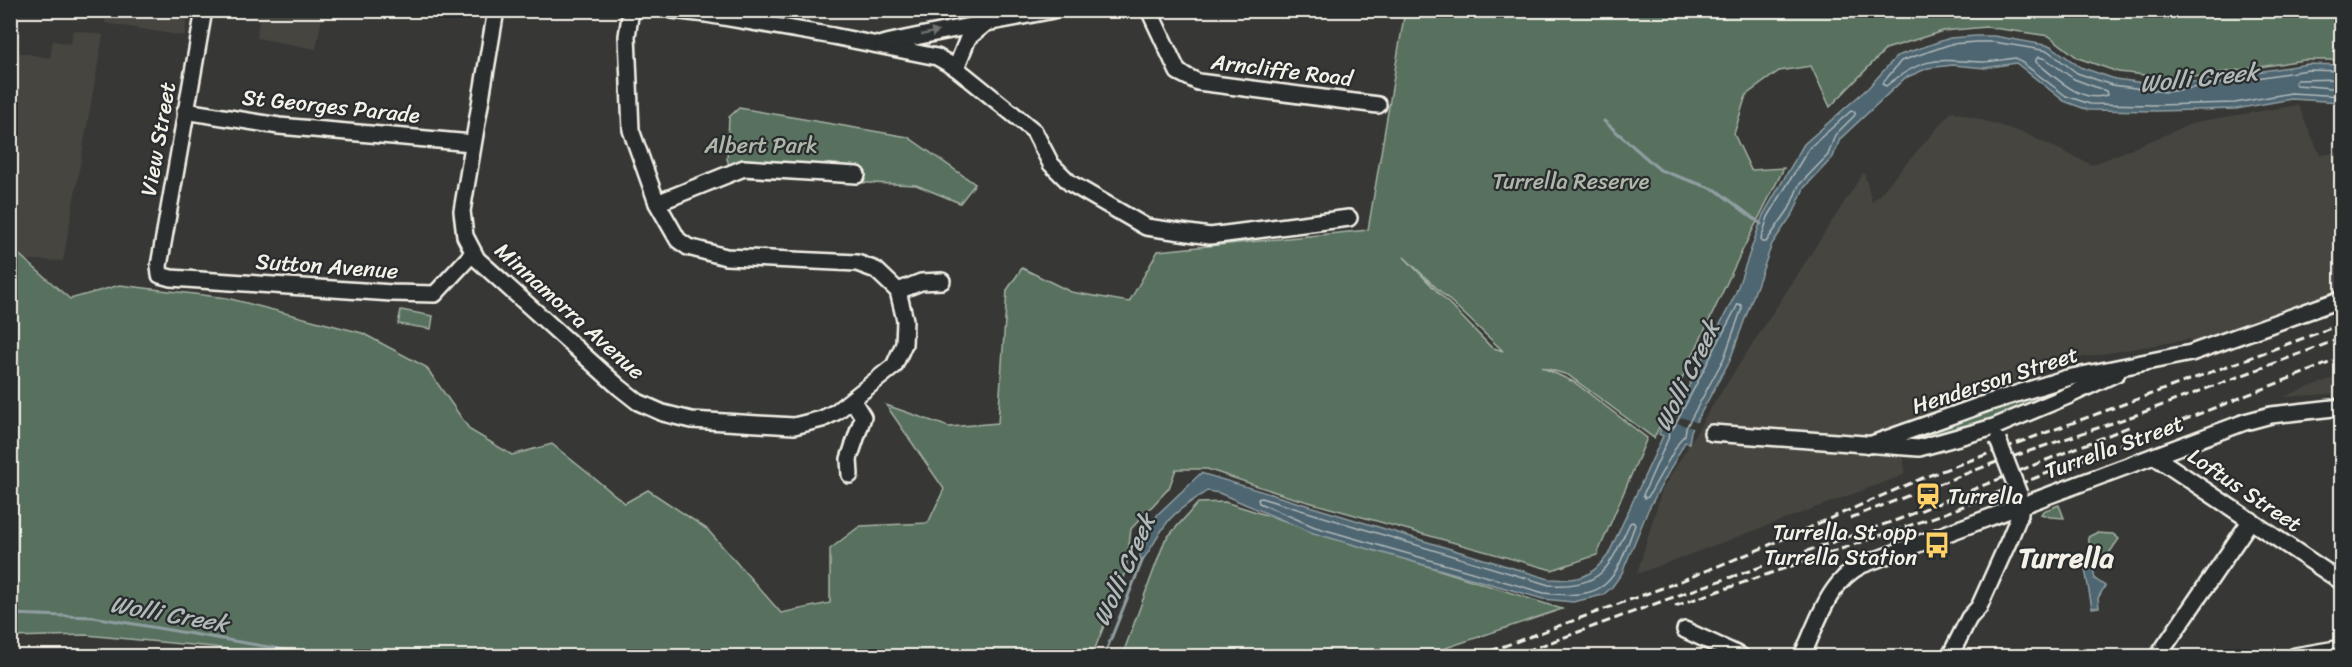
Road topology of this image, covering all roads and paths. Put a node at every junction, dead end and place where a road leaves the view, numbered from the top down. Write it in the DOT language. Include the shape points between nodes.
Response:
graph roads {
  1 [pos="204,10"];
  2 [pos="496,10"];
  3 [pos="632,10"];
  4 [pos="672,10"];
  5 [pos="1053,10"];
  6 [pos="1149,10"];
  7 [pos="985,24"];
  8 [pos="875,45"];
  9 [pos="956,68"];
  10 [pos="1378,105"];
  11 [pos="185,111"];
  12 [pos="472,144"];
  13 [pos="857,175"];
  14 [pos="657,203"];
  15 [pos="1349,218"];
  16 [pos="473,253"];
  17 [pos="160,275"];
  18 [pos="942,281"];
  19 [pos="898,291"];
  20 [pos="2342,298"];
  21 [pos="2135,363"];
  22 [pos="853,401"];
  23 [pos="2342,407"];
  24 [pos="1712,433"];
  25 [pos="1996,434"];
  26 [pos="1869,445"];
  27 [pos="2154,456"];
  28 [pos="850,475"];
  29 [pos="2019,500"];
  30 [pos="2251,520"];
  31 [pos="2342,582"];
  32 [pos="1685,630"];
  33 [pos="2342,648"];
  34 [pos="1741,657"];
  35 [pos="1802,657"];
  36 [pos="1950,657"];
  37 [pos="2158,657"];
  38 [pos="2295,657"];
  1 -- 11 [label="street, View Street"];
  2 -- 12 [label="street, Minnamorra Avenue"];
  3 -- 14 [label="street" via="627,36 631,130"];
  4 -- 8 [label="street"];
  5 -- 7 [label="street"];
  6 -- 10 [label="street, Arncliffe Road" via="1178,72 1198,82"];
  8 -- 7 [label="street, one-way"];
  7 -- 9 [label="street" via="968,38"];
  8 -- 9 [label="street" via="937,57"];
  9 -- 15 [label="street" via="1034,131 1051,164 1070,183 1146,227 1210,236"];
  11 -- 12 [label="street, St Georges Parade" via="279,126"];
  11 -- 17 [label="street, View Street"];
  12 -- 16 [label="street, Minnamorra Avenue" via="462,211 465,236"];
  13 -- 14 [label="street" via="744,168"];
  14 -- 19 [label="street" via="678,240 688,247 726,257 857,263 876,270"];
  16 -- 17 [label="street, Sutton Avenue" via="435,294"];
  16 -- 22 [label="street, Minnamorra Avenue" via="619,387 638,402 663,412 692,420 794,426 822,419"];
  18 -- 19 [label="street" via="921,282"];
  19 -- 22 [label="street, Minnamorra Avenue" via="906,332 900,357"];
  20 -- 21 [label="street, Henderson Street" via="2191,353"];
  21 -- 25 [label="street, Henderson Street"];
  21 -- 26 [label="street, Henderson Street" via="2067,378"];
  22 -- 28 [label="street" via="863,417 849,459"];
  23 -- 27 [label="street, Turrella Street" via="2258,418"];
  24 -- 26 [label="street, Henderson Street"];
  25 -- 26 [label="street, Henderson Street" via="1919,448"];
  25 -- 29 [label="street, bridge"];
  27 -- 29 [label="street, Turrella Street"];
  27 -- 30 [label="street, Loftus Street"];
  29 -- 35 [label="street, Turrella Street" via="1854,569 1833,592"];
  29 -- 36 [label="street" via="2020,514 1979,607 1969,618"];
  30 -- 31 [label="street, Loftus Street"];
  30 -- 37 [label="street"];
  32 -- 34 [label="street"];
  33 -- 38 [label="street"];
}
